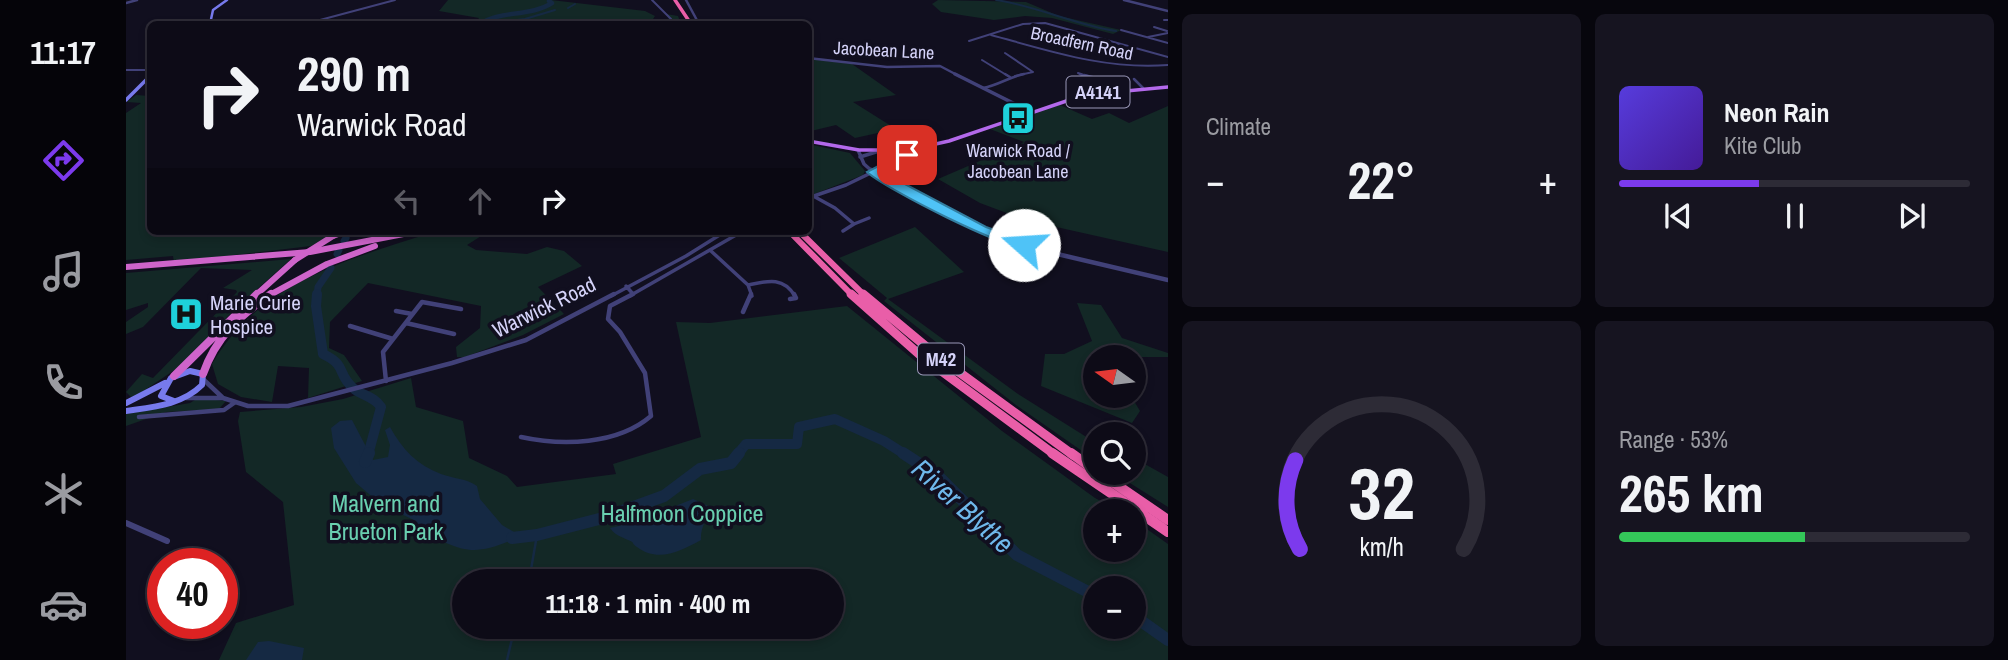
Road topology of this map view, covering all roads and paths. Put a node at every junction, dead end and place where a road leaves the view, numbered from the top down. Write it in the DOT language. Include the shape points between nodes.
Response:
graph roads {
  1 [pos="137,0"];
  2 [pos="228,0"];
  3 [pos="396,0"];
  4 [pos="652,0"];
  5 [pos="672,0"];
  6 [pos="686,0"];
  7 [pos="1124,0"];
  8 [pos="126,3"];
  9 [pos="1168,11"];
  10 [pos="671,19"];
  11 [pos="210,21"];
  12 [pos="316,21"];
  13 [pos="686,21"];
  14 [pos="697,21"];
  15 [pos="1154,27"];
  16 [pos="1121,30"];
  17 [pos="1167,33"];
  18 [pos="991,35"];
  19 [pos="1147,37"];
  20 [pos="1057,39"];
  21 [pos="969,41"];
  22 [pos="1122,43"];
  23 [pos="1168,43"];
  24 [pos="1008,53"];
  25 [pos="1168,57"];
  26 [pos="812,58"];
  27 [pos="982,60"];
  28 [pos="1168,65"];
  29 [pos="126,70"];
  30 [pos="147,70"];
  31 [pos="1078,73"];
  32 [pos="1010,77"];
  33 [pos="147,79"];
  34 [pos="1134,79"];
  35 [pos="984,88"];
  36 [pos="1143,88"];
  37 [pos="1168,88"];
  38 [pos="1120,89"];
  39 [pos="126,100"];
  40 [pos="1031,111"];
  41 [pos="812,140"];
  42 [pos="812,141"];
  43 [pos="820,141"];
  44 [pos="940,143"];
  45 [pos="847,147"];
  46 [pos="858,150"];
  47 [pos="876,152"];
  48 [pos="907,155"];
  49 [pos="860,157"];
  50 [pos="873,172"];
  51 [pos="814,196"];
  52 [pos="869,218"];
  53 [pos="854,224"];
  54 [pos="837,227"];
  55 [pos="336,235"];
  56 [pos="383,235"];
  57 [pos="402,235"];
  58 [pos="412,235"];
  59 [pos="718,235"];
  60 [pos="734,235"];
  61 [pos="788,235"];
  62 [pos="792,235"];
  63 [pos="805,235"];
  64 [pos="710,251"];
  65 [pos="809,254"];
  66 [pos="187,263"];
  67 [pos="126,267"];
  68 [pos="1168,280"];
  69 [pos="748,285"];
  70 [pos="626,286"];
  71 [pos="633,294"];
  72 [pos="790,299"];
  73 [pos="461,309"];
  74 [pos="396,311"];
  75 [pos="743,312"];
  76 [pos="412,314"];
  77 [pos="406,323"];
  78 [pos="350,326"];
  79 [pos="454,334"];
  80 [pos="393,339"];
  81 [pos="174,376"];
  82 [pos="204,377"];
  83 [pos="386,381"];
  84 [pos="166,383"];
  85 [pos="185,398"];
  86 [pos="223,398"];
  87 [pos="174,401"];
  88 [pos="235,402"];
  89 [pos="126,403"];
  90 [pos="126,411"];
  91 [pos="139,417"];
  92 [pos="521,437"];
  93 [pos="1083,462"];
  94 [pos="1116,485"];
  95 [pos="1168,520"];
  96 [pos="126,523"];
  97 [pos="1168,531"];
  98 [pos="167,541"];
  1 -- 8 [label="street"];
  2 -- 11 [label="main road" via="212,11"];
  3 -- 12 [label="street"];
  4 -- 10 [label="street"];
  5 -- 13 [label="highway"];
  6 -- 14 [label="street"];
  7 -- 9 [label="street"];
  15 -- 17 [label="street"];
  16 -- 19 [label="street"];
  17 -- 19 [label="street"];
  18 -- 21 [label="street"];
  18 -- 22 [label="street" via="1023,24 1045,23"];
  18 -- 28 [label="street, Broadfern Road" via="1112,65"];
  19 -- 23 [label="street"];
  20 -- 22 [label="street" via="1101,50"];
  22 -- 25 [label="street"];
  24 -- 32 [label="street" via="1033,72"];
  26 -- 35 [label="street, Jacobean Lane" via="887,67 940,66"];
  27 -- 32 [label="street"];
  29 -- 30 [label="street"];
  31 -- 38 [label="street"];
  32 -- 35 [label="street"];
  33 -- 39 [label="main road"];
  34 -- 36 [label="street"];
  35 -- 40 [label="street, Jacobean Lane"];
  36 -- 37 [label="main road, A4141"];
  36 -- 38 [label="main road, A4141"];
  38 -- 40 [label="main road, A4141"];
  40 -- 44 [label="main road, A4141"];
  41 -- 43 [label="main road, A4141"];
  42 -- 45 [label="main road, A4141"];
  43 -- 45 [label="main road, A4141"];
  43 -- 46 [label="main road"];
  44 -- 45 [label="main road, A4141" via="888,149"];
  44 -- 47 [label="main road, A4141"];
  45 -- 46 [label="main road, A4141"];
  45 -- 49 [label="street"];
  46 -- 47 [label="main road, A4141"];
  46 -- 49 [label="street"];
  47 -- 49 [label="street"];
  48 -- 50 [label="street"];
  49 -- 50 [label="street"];
  50 -- 51 [label="street"];
  50 -- 68 [label="street" via="1004,239"];
  51 -- 53 [label="street"];
  52 -- 53 [label="street"];
  53 -- 54 [label="street" via="843,230"];
  55 -- 81 [label="highway, bridge" via="272,279"];
  56 -- 66 [label="highway"];
  57 -- 66 [label="highway" via="295,255"];
  58 -- 82 [label="highway" via="347,255 274,293 223,334 206,360"];
  59 -- 70 [label="street, Warwick Road"];
  60 -- 64 [label="street"];
  61 -- 65 [label="highway"];
  62 -- 65 [label="highway, M42"];
  63 -- 93 [label="highway, M42" via="850,283 944,362"];
  64 -- 69 [label="street"];
  64 -- 71 [label="street"];
  65 -- 97 [label="highway, M42" via="974,396"];
  66 -- 67 [label="highway"];
  69 -- 72 [label="street" via="777,280 791,287 796,298"];
  69 -- 75 [label="street" via="752,296"];
  70 -- 71 [label="street"];
  70 -- 83 [label="street, Warwick Road" via="526,340"];
  71 -- 92 [label="street" via="610,306 608,319 645,373 651,416 638,427 584,441"];
  73 -- 76 [label="street" via="422,302"];
  74 -- 76 [label="street"];
  76 -- 77 [label="street"];
  77 -- 79 [label="street"];
  77 -- 80 [label="street"];
  78 -- 80 [label="street"];
  80 -- 83 [label="street" via="383,352"];
  81 -- 82 [label="main road" via="195,370"];
  81 -- 84 [label="main road"];
  82 -- 85 [label="main road" via="198,390"];
  82 -- 86 [label="street"];
  83 -- 88 [label="street, Warwick Road" via="288,406"];
  84 -- 87 [label="main road" via="161,396"];
  84 -- 89 [label="main road"];
  85 -- 86 [label="street"];
  85 -- 87 [label="main road"];
  86 -- 88 [label="street"];
  87 -- 90 [label="main road"];
  88 -- 91 [label="street" via="224,410"];
  94 -- 95 [label="highway, M42"];
  96 -- 98 [label="street"];
}
